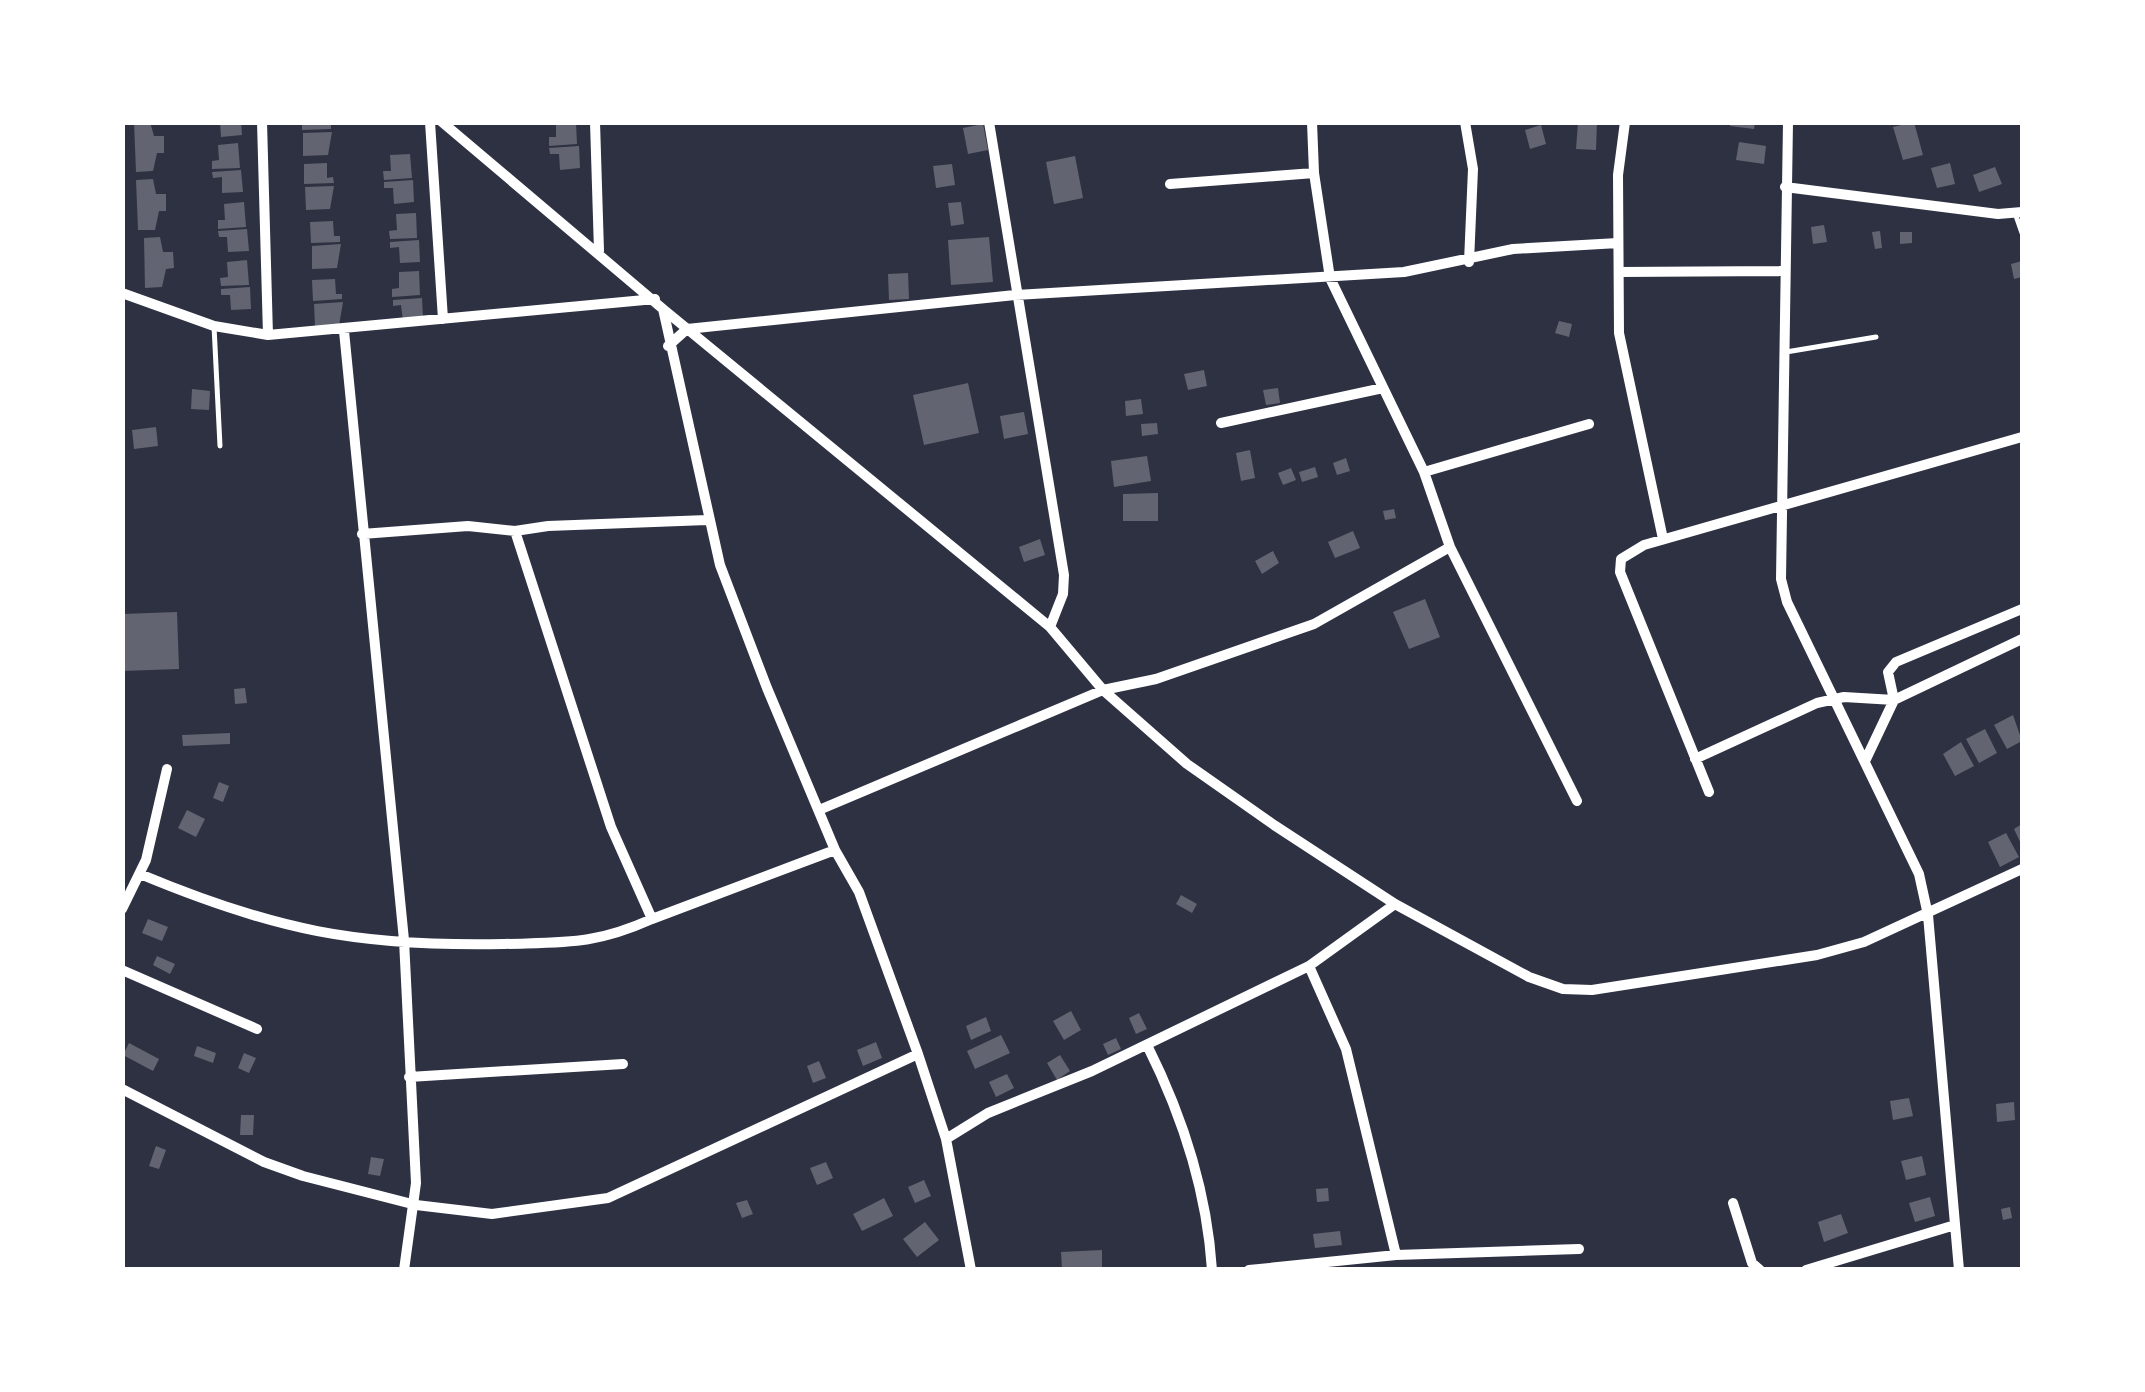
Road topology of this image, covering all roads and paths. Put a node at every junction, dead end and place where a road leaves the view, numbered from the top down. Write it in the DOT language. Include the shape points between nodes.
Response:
graph roads {
  1 [pos="262,122"];
  2 [pos="430,122"];
  3 [pos="442,122"];
  4 [pos="595,122"];
  5 [pos="989,122"];
  6 [pos="1312,122"];
  7 [pos="1465,122"];
  8 [pos="1625,122"];
  9 [pos="1788,122"];
  10 [pos="1314,173"];
  11 [pos="1170,184"];
  12 [pos="1784,187"];
  13 [pos="2019,212"];
  14 [pos="2022,234"];
  15 [pos="1618,243"];
  16 [pos="599,251"];
  17 [pos="1469,262"];
  18 [pos="1784,270"];
  19 [pos="1619,272"];
  20 [pos="1330,278"];
  21 [pos="122,293"];
  22 [pos="1015,295"];
  23 [pos="659,304"];
  24 [pos="443,318"];
  25 [pos="214,326"];
  26 [pos="687,330"];
  27 [pos="344,331"];
  28 [pos="268,336"];
  29 [pos="1876,337"];
  30 [pos="668,346"];
  31 [pos="1783,352"];
  32 [pos="1383,388"];
  33 [pos="1221,423"];
  34 [pos="1589,424"];
  35 [pos="2022,437"];
  36 [pos="220,446"];
  37 [pos="1424,472"];
  38 [pos="1782,506"];
  39 [pos="707,520"];
  40 [pos="515,531"];
  41 [pos="362,534"];
  42 [pos="1663,540"];
  43 [pos="1450,547"];
  44 [pos="2022,610"];
  45 [pos="1050,627"];
  46 [pos="2022,639"];
  47 [pos="1104,690"];
  48 [pos="1838,698"];
  49 [pos="1894,700"];
  50 [pos="1695,759"];
  51 [pos="1866,760"];
  52 [pos="166,769"];
  53 [pos="1709,792"];
  54 [pos="1577,801"];
  55 [pos="819,810"];
  56 [pos="836,850"];
  57 [pos="2022,868"];
  58 [pos="140,874"];
  59 [pos="1395,904"];
  60 [pos="122,910"];
  61 [pos="1928,914"];
  62 [pos="652,919"];
  63 [pos="404,943"];
  64 [pos="1309,966"];
  65 [pos="122,970"];
  66 [pos="257,1029"];
  67 [pos="1147,1045"];
  68 [pos="918,1054"];
  69 [pos="623,1064"];
  70 [pos="409,1077"];
  71 [pos="122,1089"];
  72 [pos="946,1139"];
  73 [pos="1732,1203"];
  74 [pos="416,1206"];
  75 [pos="1954,1225"];
  76 [pos="1579,1249"];
  77 [pos="1396,1255"];
  78 [pos="404,1270"];
  79 [pos="972,1270"];
  80 [pos="1212,1270"];
  81 [pos="1249,1270"];
  82 [pos="1760,1270"];
  83 [pos="1806,1270"];
  84 [pos="1959,1270"];
  1 -- 28 [label="street"];
  2 -- 24 [label="street"];
  3 -- 16 [label="street"];
  4 -- 16 [label="street"];
  5 -- 22 [label="street"];
  6 -- 10 [label="street"];
  7 -- 17 [label="street" via="1472,169"];
  8 -- 15 [label="street"];
  9 -- 12 [label="street"];
  10 -- 11 [label="street"];
  10 -- 20 [label="street"];
  12 -- 13 [label="street"];
  12 -- 18 [label="street"];
  13 -- 14 [label="lane"];
  15 -- 17 [label="street" via="1513,249"];
  15 -- 19 [label="street"];
  16 -- 23 [label="street"];
  17 -- 20 [label="street"];
  18 -- 19 [label="street"];
  18 -- 31 [label="street"];
  19 -- 42 [label="street" via="1626,382"];
  20 -- 22 [label="street"];
  20 -- 32 [label="street"];
  21 -- 25 [label="street"];
  22 -- 26 [label="street"];
  22 -- 45 [label="street" via="1064,575"];
  23 -- 24 [label="street"];
  23 -- 26 [label="street"];
  23 -- 30 [label="street"];
  24 -- 27 [label="street"];
  25 -- 28 [label="street"];
  25 -- 36 [label="lane"];
  26 -- 30 [label="street"];
  26 -- 45 [label="street"];
  27 -- 28 [label="street"];
  27 -- 41 [label="street"];
  29 -- 31 [label="lane"];
  30 -- 39 [label="street"];
  31 -- 38 [label="street"];
  32 -- 33 [label="street"];
  32 -- 37 [label="street"];
  34 -- 37 [label="street"];
  35 -- 38 [label="street"];
  37 -- 43 [label="street"];
  38 -- 42 [label="street"];
  38 -- 48 [label="street" via="1781,579"];
  39 -- 40 [label="street"];
  39 -- 55 [label="street" via="739,618"];
  40 -- 41 [label="street" via="468,526"];
  40 -- 62 [label="street" via="610,827"];
  41 -- 63 [label="street"];
  42 -- 50 [label="street" via="1621,560 1620,572"];
  43 -- 47 [label="street" via="1314,624"];
  43 -- 54 [label="street"];
  44 -- 49 [label="street" via="1896,662 1888,672"];
  45 -- 47 [label="street"];
  46 -- 49 [label="street"];
  47 -- 55 [label="street"];
  47 -- 59 [label="street" via="1187,764"];
  48 -- 49 [label="street"];
  48 -- 50 [label="street"];
  48 -- 51 [label="street"];
  49 -- 51 [label="street"];
  50 -- 53 [label="street"];
  51 -- 61 [label="street" via="1919,874"];
  52 -- 58 [label="street"];
  55 -- 56 [label="street"];
  56 -- 62 [label="street"];
  56 -- 68 [label="street" via="859,892"];
  57 -- 61 [label="street"];
  58 -- 60 [label="street"];
  58 -- 63 [label="street" via="230,912 290,928"];
  59 -- 61 [label="street" via="1528,977 1592,990 1817,955"];
  59 -- 64 [label="street"];
  61 -- 75 [label="street"];
  62 -- 63 [label="street" via="585,942"];
  63 -- 70 [label="street"];
  64 -- 67 [label="street"];
  64 -- 77 [label="street" via="1346,1049"];
  65 -- 66 [label="street"];
  67 -- 72 [label="street" via="988,1113"];
  67 -- 80 [label="street" via="1169,1089 1208,1213"];
  68 -- 72 [label="street"];
  68 -- 74 [label="street" via="608,1198 492,1214"];
  69 -- 70 [label="street"];
  70 -- 74 [label="street"];
  71 -- 74 [label="street" via="264,1162"];
  72 -- 79 [label="street"];
  73 -- 82 [label="street"];
  74 -- 78 [label="street"];
  75 -- 83 [label="street"];
  75 -- 84 [label="street"];
  76 -- 77 [label="street"];
  77 -- 81 [label="street"];
}
